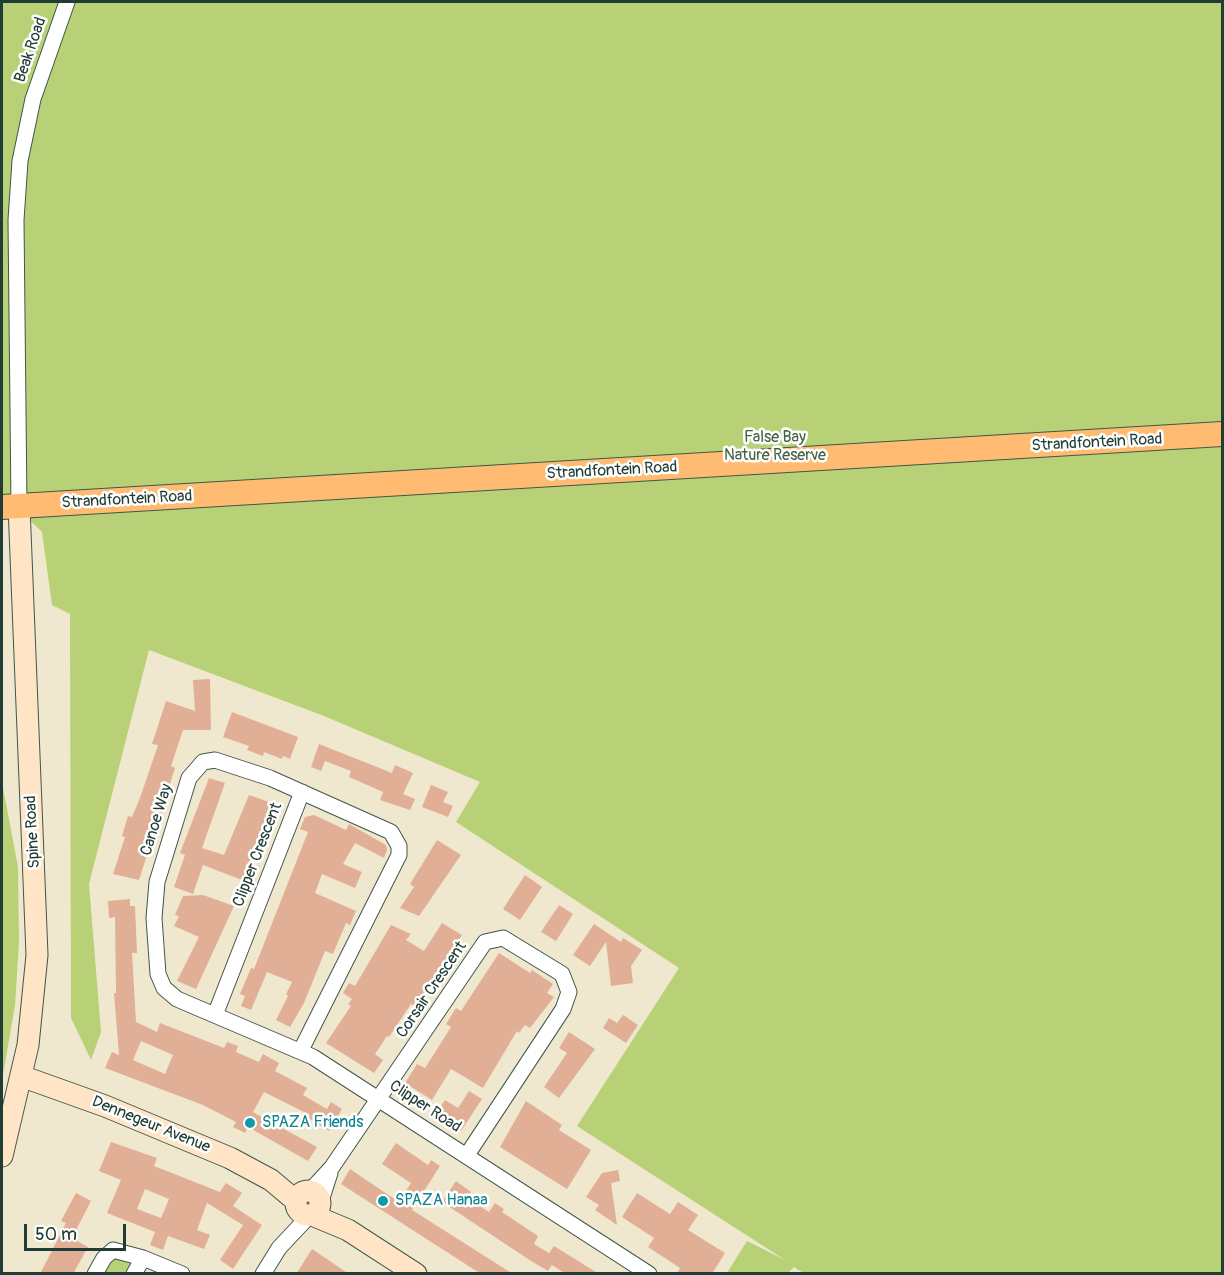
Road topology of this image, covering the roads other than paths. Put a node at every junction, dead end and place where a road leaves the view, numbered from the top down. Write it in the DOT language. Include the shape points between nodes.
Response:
graph roads {
  1 [pos="67,2"];
  2 [pos="1222,434"];
  3 [pos="10,506"];
  4 [pos="302,792"];
  5 [pos="170,994"];
  6 [pos="215,1015"];
  7 [pos="301,1050"];
  8 [pos="21,1076"];
  9 [pos="379,1099"];
  10 [pos="467,1155"];
  11 [pos="2,1156"];
  12 [pos="308,1203"];
  13 [pos="143,1258"];
  14 [pos="95,1274"];
  15 [pos="134,1274"];
  16 [pos="182,1274"];
  17 [pos="263,1274"];
  18 [pos="416,1274"];
  19 [pos="649,1274"];
  1 -- 3 [label="street, Beak Road" via="33,99 20,161 15,220"];
  2 -- 3 [label="main road, Strandfontein Road"];
  3 -- 8 [label="main road, Spine Road" via="37,930 34,999"];
  4 -- 5 [label="street, Canoe Way" via="215,760 203,762 193,771 154,896 158,974"];
  4 -- 6 [label="street, Clipper Crescent"];
  4 -- 7 [label="street, Clipper Crescent" via="391,832 399,855"];
  5 -- 6 [label="street, Clipper Road"];
  6 -- 7 [label="street, Clipper Road"];
  7 -- 9 [label="street, Clipper Road"];
  8 -- 11 [label="main road, Spine Road"];
  8 -- 12 [label="main road, Dennegeur Avenue" via="196,1142"];
  9 -- 10 [label="street, Clipper Road"];
  9 -- 10 [label="street, Corsair Crescent" via="485,942 502,938 523,948 562,974 568,984 568,1001"];
  9 -- 12 [label="street, Corsair Crescent"];
  10 -- 19 [label="street, Clipper Road"];
  12 -- 17 [label="street"];
  12 -- 18 [label="main road, Dennegeur Avenue"];
  13 -- 14 [label="street" via="113,1250"];
  13 -- 15 [label="street"];
  13 -- 16 [label="street"];
}
